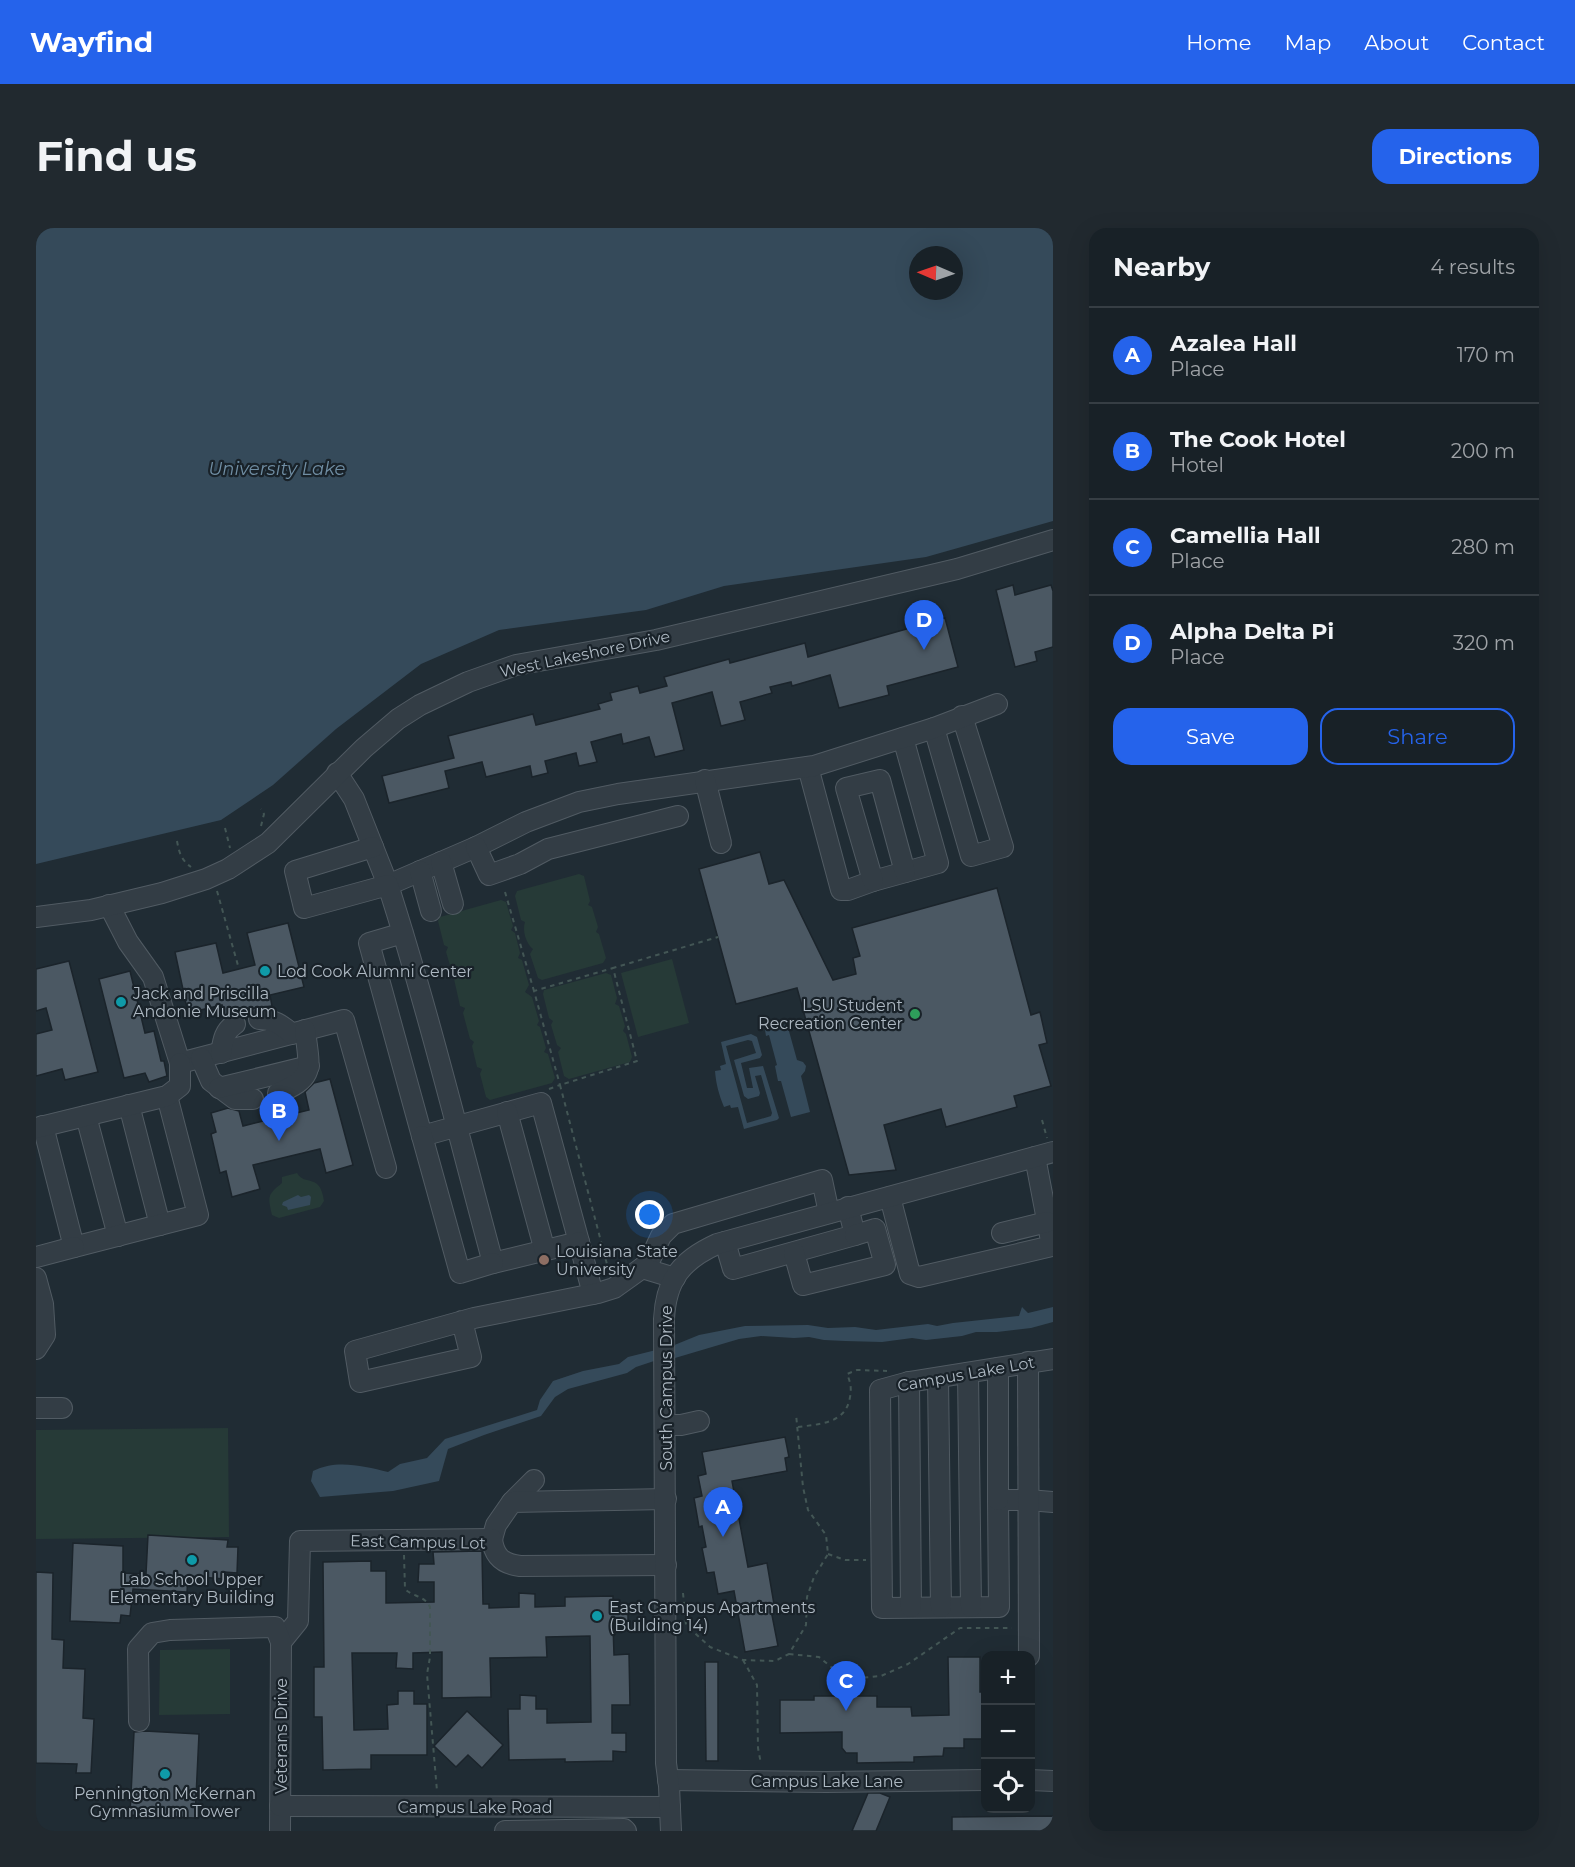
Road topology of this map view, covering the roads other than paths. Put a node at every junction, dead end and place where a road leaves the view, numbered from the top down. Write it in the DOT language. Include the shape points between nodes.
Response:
graph roads {
  1 [pos="1053,540"];
  2 [pos="997,704"];
  3 [pos="962,716"];
  4 [pos="934,728"];
  5 [pos="903,738"];
  6 [pos="808,767"];
  7 [pos="338,773"];
  8 [pos="705,780"];
  9 [pos="678,816"];
  10 [pos="721,843"];
  11 [pos="373,847"];
  12 [pos="476,847"];
  13 [pos="441,862"];
  14 [pos="420,872"];
  15 [pos="905,872"];
  16 [pos="873,881"];
  17 [pos="388,885"];
  18 [pos="453,904"];
  19 [pos="109,906"];
  20 [pos="431,911"];
  21 [pos="36,917"];
  22 [pos="403,933"];
  23 [pos="260,1019"];
  24 [pos="235,1024"];
  25 [pos="299,1032"];
  26 [pos="221,1053"];
  27 [pos="201,1058"];
  28 [pos="180,1063"];
  29 [pos="309,1066"];
  30 [pos="219,1088"];
  31 [pos="278,1093"];
  32 [pos="167,1096"];
  33 [pos="253,1099"];
  34 [pos="129,1105"];
  35 [pos="507,1112"];
  36 [pos="86,1116"];
  37 [pos="456,1126"];
  38 [pos="40,1127"];
  39 [pos="422,1136"];
  40 [pos="1046,1152"];
  41 [pos="386,1168"];
  42 [pos="775,1193"];
  43 [pos="890,1197"];
  44 [pos="848,1208"];
  45 [pos="829,1213"];
  46 [pos="1047,1222"];
  47 [pos="160,1225"];
  48 [pos="782,1225"];
  49 [pos="1002,1233"];
  50 [pos="855,1235"];
  51 [pos="118,1236"];
  52 [pos="579,1242"];
  53 [pos="725,1242"];
  54 [pos="74,1247"];
  55 [pos="545,1251"];
  56 [pos="794,1253"];
  57 [pos="36,1257"];
  58 [pos="493,1263"];
  59 [pos="642,1268"];
  60 [pos="36,1278"];
  61 [pos="675,1278"];
  62 [pos="593,1294"];
  63 [pos="462,1321"];
  64 [pos="36,1349"];
  65 [pos="1053,1359"];
  66 [pos="1028,1362"];
  67 [pos="998,1368"];
  68 [pos="968,1373"];
  69 [pos="938,1378"];
  70 [pos="909,1382"];
  71 [pos="36,1408"];
  72 [pos="62,1408"];
  73 [pos="699,1421"];
  74 [pos="665,1425"];
  75 [pos="534,1480"];
  76 [pos="666,1499"];
  77 [pos="998,1500"];
  78 [pos="1028,1500"];
  79 [pos="512,1502"];
  80 [pos="1053,1502"];
  81 [pos="492,1539"];
  82 [pos="666,1565"];
  83 [pos="911,1607"];
  84 [pos="941,1607"];
  85 [pos="971,1607"];
  86 [pos="281,1642"];
  87 [pos="1029,1651"];
  88 [pos="139,1721"];
  89 [pos="668,1780"];
  90 [pos="981,1780"];
  91 [pos="1035,1780"];
  92 [pos="1053,1781"];
  93 [pos="280,1806"];
  94 [pos="670,1807"];
  95 [pos="280,1831"];
  96 [pos="505,1831"];
  97 [pos="626,1831"];
  98 [pos="671,1831"];
  1 -- 7 [label="street, West Lakeshore Drive" via="957,569 656,640 516,665 420,705 398,719"];
  2 -- 3 [label="street"];
  3 -- 4 [label="street"];
  3 -- 4 [label="street" via="1002,847 971,856"];
  4 -- 5 [label="street"];
  5 -- 6 [label="street"];
  5 -- 15 [label="street" via="938,863"];
  6 -- 8 [label="street"];
  6 -- 16 [label="street" via="840,890 848,891"];
  7 -- 11 [label="street" via="354,799"];
  7 -- 19 [label="street, West Lakeshore Drive" via="268,843 228,869 184,887"];
  8 -- 10 [label="street"];
  8 -- 12 [label="street" via="579,802"];
  9 -- 12 [label="street" via="548,849 489,875"];
  11 -- 17 [label="street"];
  11 -- 17 [label="street" via="295,871 304,908"];
  12 -- 13 [label="street"];
  13 -- 14 [label="street"];
  13 -- 18 [label="street"];
  14 -- 17 [label="street"];
  14 -- 20 [label="street"];
  15 -- 16 [label="street"];
  15 -- 16 [label="street" via="880,780 846,788"];
  17 -- 22 [label="street"];
  19 -- 21 [label="street, West Lakeshore Drive"];
  19 -- 28 [label="street" via="153,977"];
  22 -- 37 [label="street"];
  22 -- 39 [label="street" via="369,942"];
  23 -- 25 [label="street"];
  24 -- 26 [label="street" via="223,1039"];
  25 -- 26 [label="street"];
  25 -- 29 [label="street"];
  25 -- 41 [label="street" via="344,1020"];
  26 -- 27 [label="street"];
  27 -- 28 [label="street"];
  27 -- 30 [label="street" via="211,1081"];
  28 -- 32 [label="street" via="180,1086"];
  29 -- 30 [label="street"];
  29 -- 31 [label="street" via="297,1085"];
  30 -- 33 [label="street" via="235,1099"];
  32 -- 34 [label="street"];
  32 -- 47 [label="street" via="198,1215"];
  34 -- 36 [label="street"];
  34 -- 47 [label="street"];
  35 -- 37 [label="street"];
  35 -- 52 [label="street" via="542,1103"];
  35 -- 55 [label="street"];
  36 -- 38 [label="street"];
  36 -- 51 [label="street"];
  37 -- 39 [label="street"];
  37 -- 58 [label="street"];
  38 -- 54 [label="street"];
  39 -- 58 [label="street" via="460,1272"];
  40 -- 43 [label="street, South Campus Drive"];
  40 -- 46 [label="street"];
  42 -- 45 [label="street" via="822,1180"];
  42 -- 48 [label="street"];
  42 -- 59 [label="street" via="673,1224"];
  43 -- 44 [label="street, South Campus Drive"];
  43 -- 46 [label="street" via="910,1274 919,1277 1052,1246"];
  44 -- 45 [label="street, South Campus Drive"];
  44 -- 50 [label="street"];
  45 -- 48 [label="street, South Campus Drive"];
  46 -- 49 [label="street"];
  47 -- 51 [label="street"];
  48 -- 53 [label="street, South Campus Drive"];
  50 -- 56 [label="street"];
  50 -- 56 [label="street" via="876,1230 885,1265 803,1286"];
  51 -- 54 [label="street"];
  52 -- 55 [label="street"];
  52 -- 62 [label="street"];
  53 -- 56 [label="street" via="733,1269"];
  53 -- 61 [label="street, South Campus Drive" via="699,1253"];
  54 -- 57 [label="street"];
  55 -- 58 [label="street"];
  59 -- 61 [label="street"];
  59 -- 62 [label="street" via="614,1288"];
  60 -- 64 [label="street" via="45,1335"];
  61 -- 74 [label="street, South Campus Drive" via="667,1292 664,1319"];
  62 -- 63 [label="street"];
  63 -- 63 [label="street" via="355,1351 360,1382 471,1357"];
  65 -- 66 [label="street, Campus Lake Lot"];
  66 -- 67 [label="street, Campus Lake Lot"];
  66 -- 78 [label="street"];
  67 -- 68 [label="street, Campus Lake Lot"];
  67 -- 77 [label="street"];
  68 -- 69 [label="street, Campus Lake Lot"];
  68 -- 85 [label="street"];
  69 -- 70 [label="street, Campus Lake Lot"];
  69 -- 84 [label="street"];
  70 -- 83 [label="street"];
  70 -- 83 [label="street, Campus Lake Lot" via="880,1390 882,1608"];
  71 -- 72 [label="street"];
  73 -- 74 [label="street"];
  74 -- 76 [label="street, South Campus Drive"];
  75 -- 79 [label="street"];
  76 -- 79 [label="street"];
  76 -- 82 [label="street, South Campus Drive"];
  77 -- 78 [label="street"];
  77 -- 85 [label="street" via="999,1607"];
  78 -- 80 [label="street"];
  78 -- 87 [label="street"];
  79 -- 81 [label="street" via="496,1525"];
  81 -- 82 [label="street, East Campus Lot" via="502,1562 520,1566"];
  81 -- 86 [label="street, East Campus Lot" via="300,1541 298,1621"];
  82 -- 89 [label="street, South Campus Drive"];
  83 -- 84 [label="street"];
  84 -- 85 [label="street"];
  86 -- 88 [label="street" via="275,1627 152,1633 138,1649"];
  86 -- 93 [label="street, Veterans Drive"];
  89 -- 90 [label="street, Campus Lake Lane"];
  89 -- 94 [label="street, South Campus Drive"];
  91 -- 92 [label="street"];
  93 -- 94 [label="street, Campus Lake Road"];
  93 -- 95 [label="street, Veterans Drive"];
  94 -- 98 [label="street, South Campus Drive"];
  96 -- 97 [label="street"];
}
